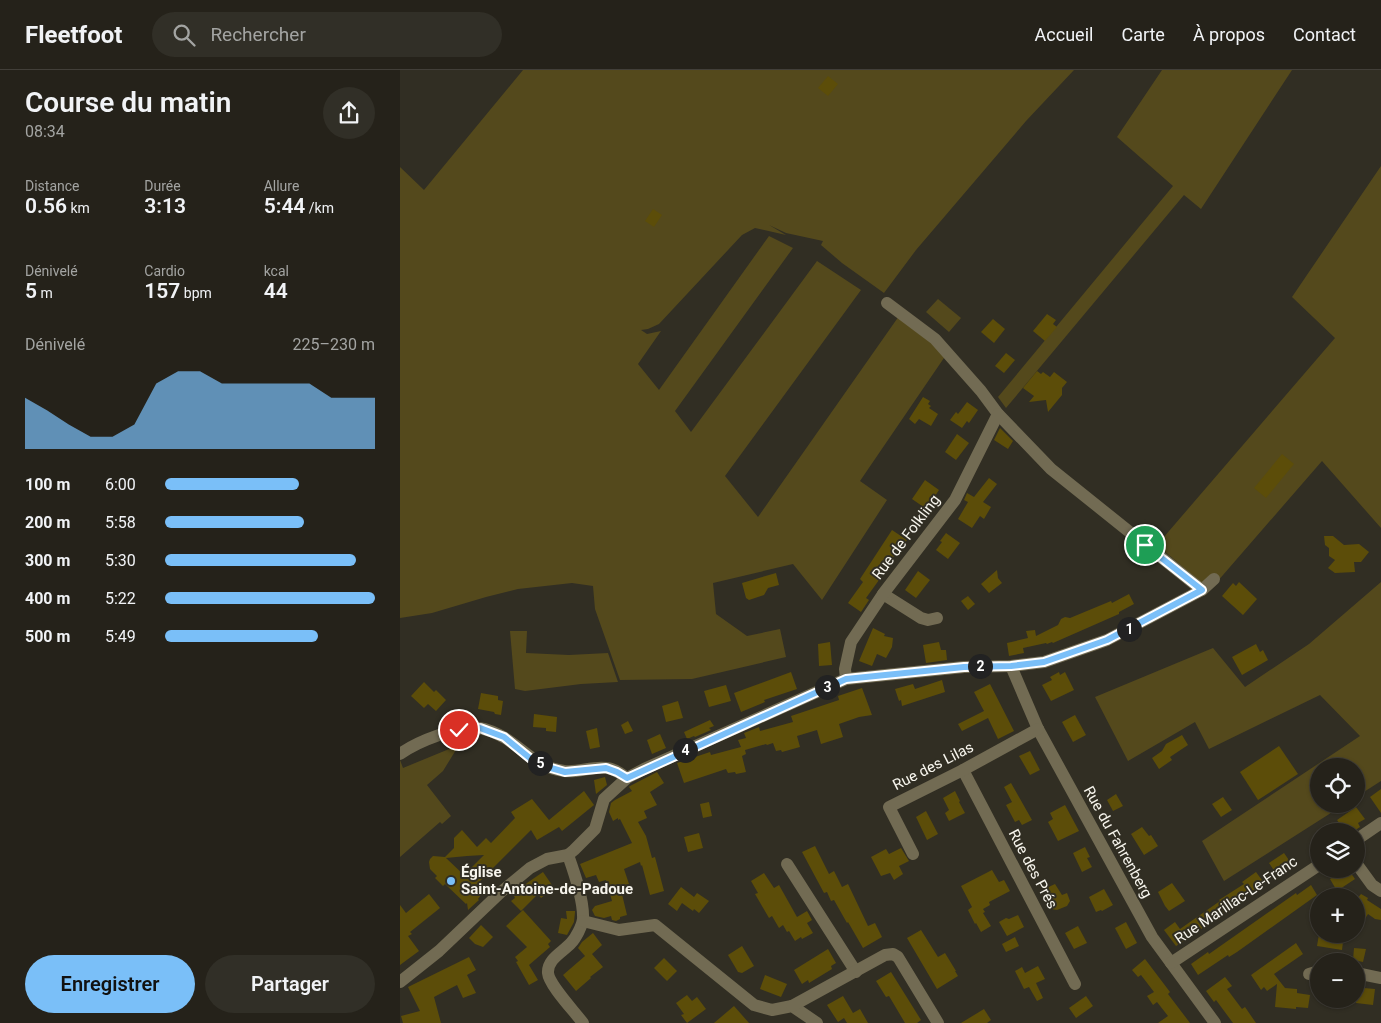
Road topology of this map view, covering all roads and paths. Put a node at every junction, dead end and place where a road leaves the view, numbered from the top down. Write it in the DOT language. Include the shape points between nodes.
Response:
graph roads {
  1 [pos="887,303"];
  2 [pos="998,414"];
  3 [pos="1214,579"];
  4 [pos="1202,590"];
  5 [pos="883,594"];
  6 [pos="937,618"];
  7 [pos="1011,666"];
  8 [pos="846,679"];
  9 [pos="1038,729"];
  10 [pos="400,754"];
  11 [pos="963,770"];
  12 [pos="627,778"];
  13 [pos="1381,823"];
  14 [pos="1365,834"];
  15 [pos="913,854"];
  16 [pos="568,855"];
  17 [pos="786,864"];
  18 [pos="1310,870"];
  19 [pos="1365,875"];
  20 [pos="1381,891"];
  21 [pos="583,921"];
  22 [pos="1171,963"];
  23 [pos="856,972"];
  24 [pos="1365,975"];
  25 [pos="1381,978"];
  26 [pos="400,982"];
  27 [pos="1075,984"];
  28 [pos="792,1006"];
  29 [pos="806,1019"];
  30 [pos="583,1023"];
  31 [pos="817,1023"];
  32 [pos="938,1023"];
  33 [pos="1215,1023"];
  1 -- 2 [label="street" via="935,339"];
  2 -- 4 [label="street" via="1051,469"];
  2 -- 5 [label="street, Rue de Folkling" via="955,500"];
  3 -- 4 [label="street"];
  4 -- 7 [label="street" via="1107,640 1044,662"];
  5 -- 6 [label="street" via="921,618"];
  5 -- 8 [label="street, Rue de Folkling" via="851,642"];
  7 -- 8 [label="street" via="964,667"];
  7 -- 9 [label="street, Rue du Fahrenberg"];
  8 -- 12 [label="street"];
  9 -- 11 [label="street, Rue des Lilas"];
  9 -- 22 [label="street, Rue du Fahrenberg" via="1152,937"];
  10 -- 12 [label="street" via="453,731 480,728 504,737 544,766 565,772 606,768"];
  11 -- 15 [label="street, Rue des Lilas" via="889,807"];
  11 -- 27 [label="street, Rue des Prés"];
  12 -- 16 [label="street" via="604,799 595,829"];
  13 -- 14 [label="street"];
  16 -- 21 [label="street"];
  16 -- 26 [label="street" via="547,859 530,868"];
  17 -- 23 [label="street"];
  18 -- 22 [label="street, Rue Marillac-Le-Franc"];
  19 -- 20 [label="street"];
  21 -- 28 [label="street" via="619,930 655,925 754,1006 772,1010"];
  21 -- 30 [label="street" via="572,942 550,963 548,970 549,978"];
  22 -- 33 [label="street, Rue du Fahrenberg"];
  23 -- 28 [label="street"];
  23 -- 32 [label="street" via="885,955 898,957"];
  24 -- 25 [label="street"];
  28 -- 29 [label="street"];
  29 -- 31 [label="street"];
}
